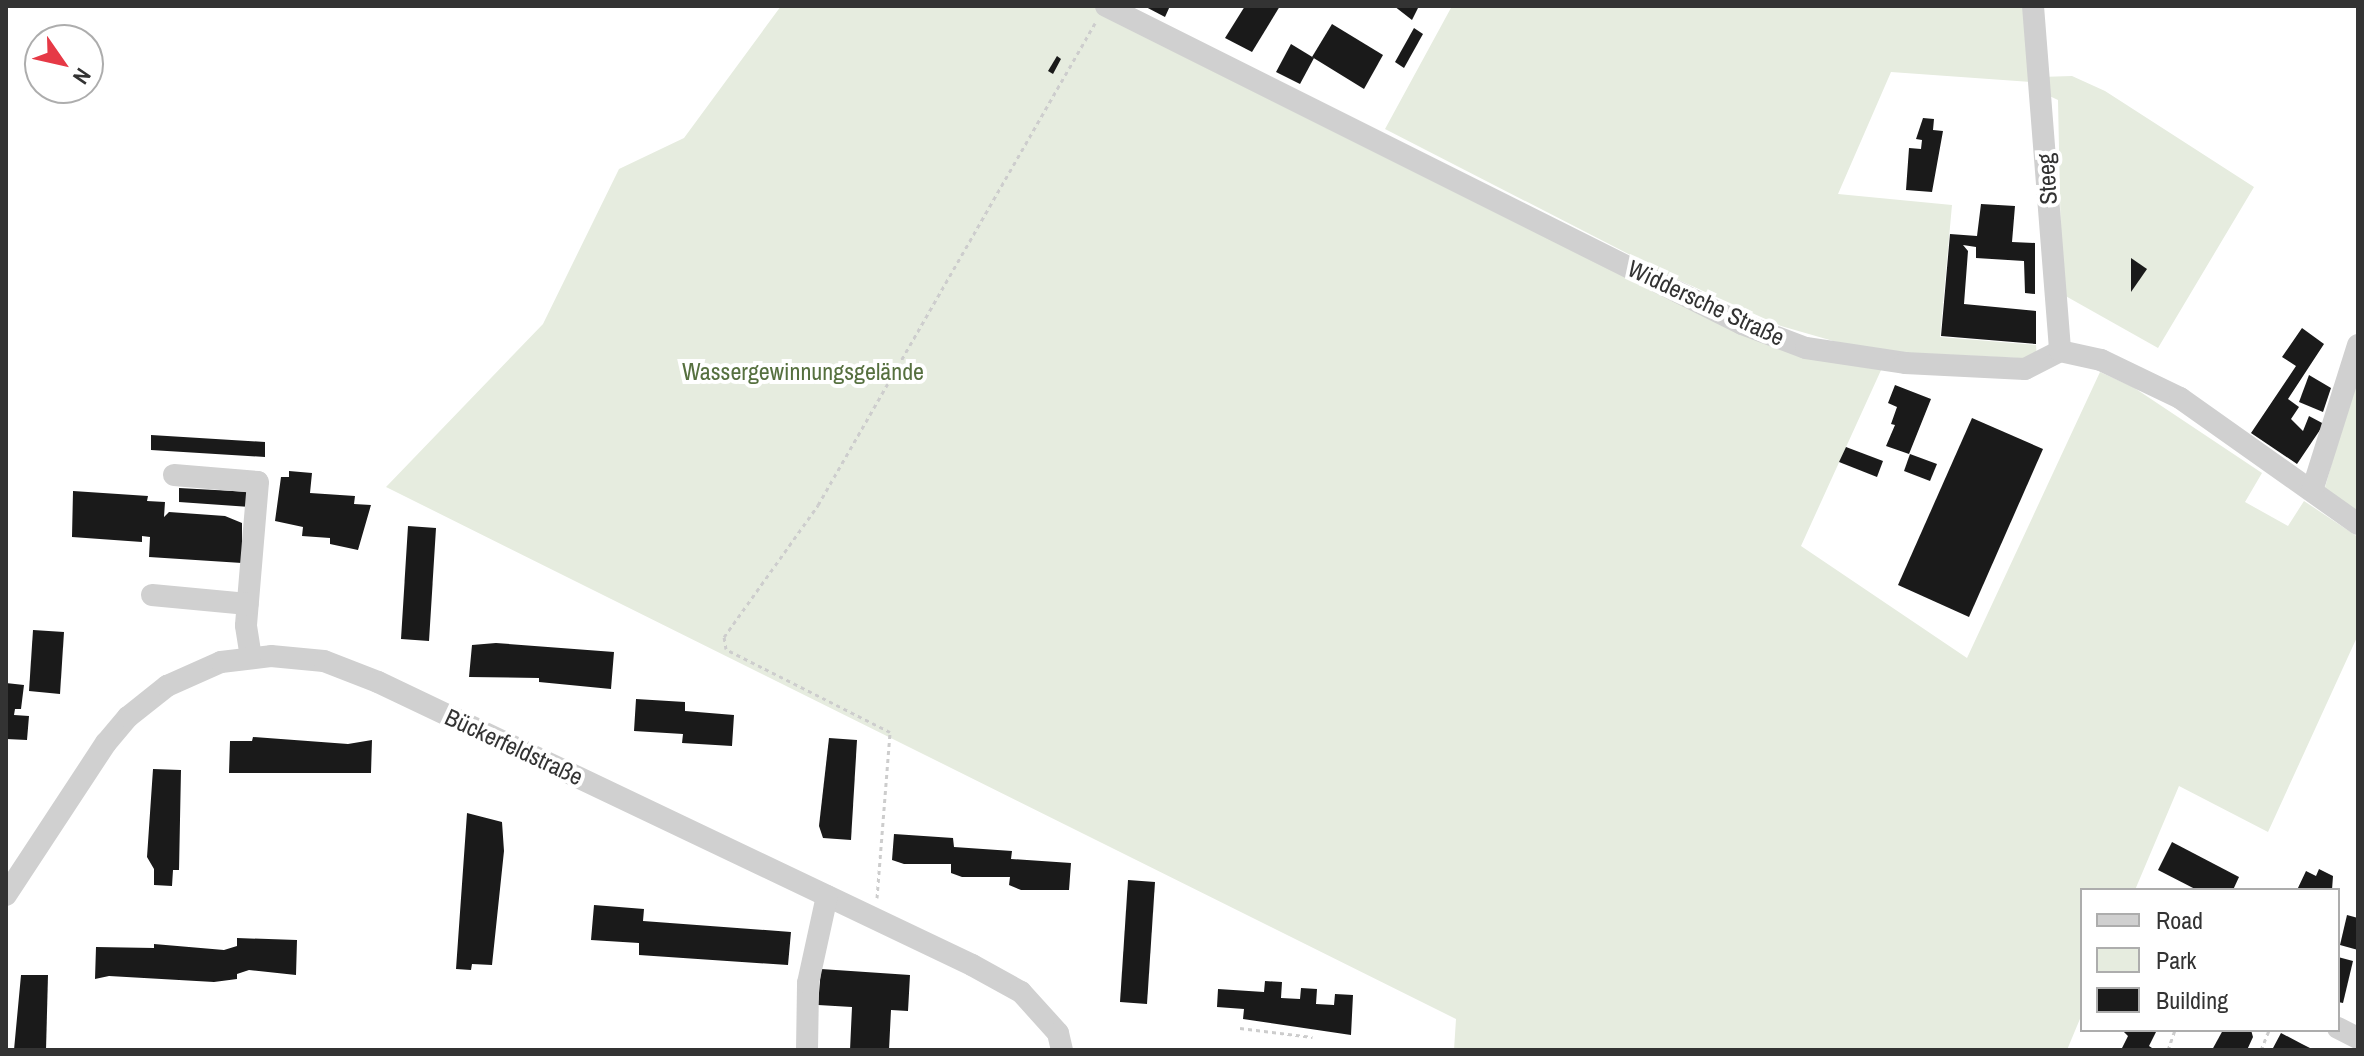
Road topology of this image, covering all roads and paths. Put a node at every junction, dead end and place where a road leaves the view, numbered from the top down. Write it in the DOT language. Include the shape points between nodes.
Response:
graph roads {
  1 [pos="2033,6"];
  2 [pos="1102,12"];
  3 [pos="2358,345"];
  4 [pos="2060,351"];
  5 [pos="174,475"];
  6 [pos="2312,491"];
  7 [pos="2358,524"];
  8 [pos="152,595"];
  9 [pos="248,604"];
  10 [pos="251,658"];
  11 [pos="6,895"];
  12 [pos="827,896"];
  13 [pos="869,916"];
  14 [pos="1240,1028"];
  15 [pos="2340,1029"];
  16 [pos="1312,1037"];
  17 [pos="2358,1038"];
  18 [pos="807,1050"];
  19 [pos="1062,1050"];
  1 -- 4 [label="street, Steeg"];
  2 -- 4 [label="street, Widdersche Straße" via="1742,324 1806,348 1905,363 2025,369"];
  2 -- 13 [label="path" via="818,505 724,637 726,649 890,732 879,894"];
  3 -- 6 [label="street"];
  4 -- 6 [label="street" via="2101,360 2180,398"];
  5 -- 9 [label="street" via="258,482"];
  6 -- 7 [label="street"];
  8 -- 9 [label="street"];
  9 -- 10 [label="street"];
  10 -- 11 [label="street, Bückerfeldstraße" via="221,662 167,686 128,717"];
  10 -- 12 [label="street, Bückerfeldstraße" via="324,661 378,682"];
  12 -- 13 [label="street, Bückerfeldstraße"];
  12 -- 18 [label="street" via="808,983"];
  13 -- 19 [label="street, Bückerfeldstraße" via="1021,992 1058,1033"];
  14 -- 16 [label="path"];
  15 -- 17 [label="street"];
}
